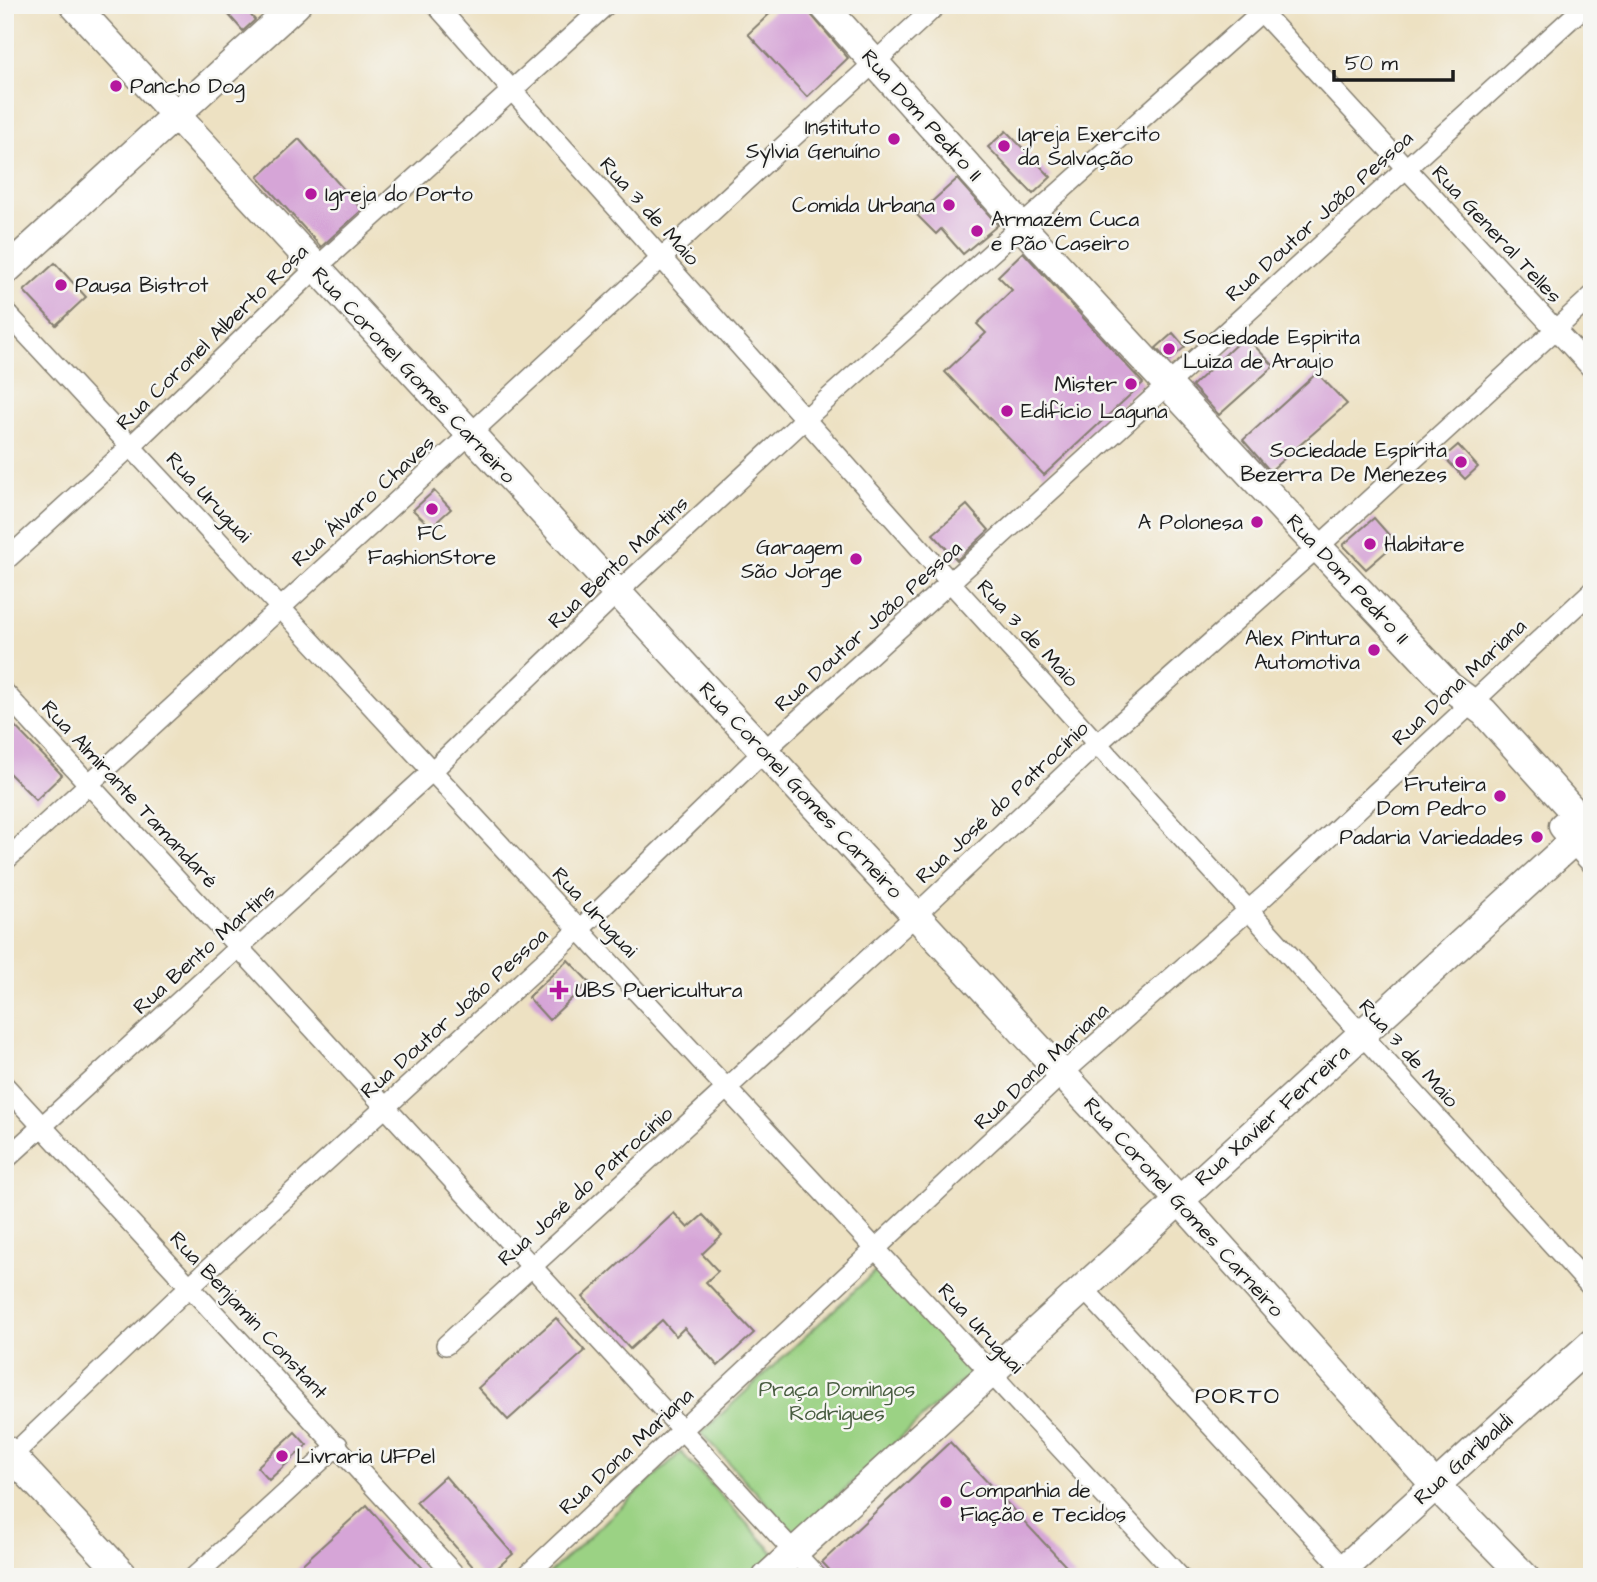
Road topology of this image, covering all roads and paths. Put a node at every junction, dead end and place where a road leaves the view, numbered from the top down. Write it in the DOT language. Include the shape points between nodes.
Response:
graph roads {
  1 [pos="74,5"];
  2 [pos="296,5"];
  3 [pos="436,5"];
  4 [pos="606,5"];
  5 [pos="823,5"];
  6 [pos="937,5"];
  7 [pos="1586,5"];
  8 [pos="1262,8"];
  9 [pos="874,62"];
  10 [pos="514,92"];
  11 [pos="174,116"];
  12 [pos="1405,169"];
  13 [pos="1021,226"];
  14 [pos="662,259"];
  15 [pos="316,269"];
  16 [pos="5,271"];
  17 [pos="1592,296"];
  18 [pos="5,310"];
  19 [pos="1555,330"];
  20 [pos="1592,369"];
  21 [pos="1167,384"];
  22 [pos="804,419"];
  23 [pos="470,436"];
  24 [pos="131,446"];
  25 [pos="1318,548"];
  26 [pos="5,561"];
  27 [pos="951,583"];
  28 [pos="619,591"];
  29 [pos="1592,591"];
  30 [pos="279,606"];
  31 [pos="5,693"];
  32 [pos="1461,699"];
  33 [pos="1098,743"];
  34 [pos="764,751"];
  35 [pos="430,773"];
  36 [pos="89,784"];
  37 [pos="1588,836"];
  38 [pos="5,861"];
  39 [pos="1250,910"];
  40 [pos="916,915"];
  41 [pos="581,928"];
  42 [pos="240,947"];
  43 [pos="1361,1034"];
  44 [pos="1062,1074"];
  45 [pos="5,1086"];
  46 [pos="725,1089"];
  47 [pos="386,1106"];
  48 [pos="42,1126"];
  49 [pos="5,1160"];
  50 [pos="1179,1200"];
  51 [pos="877,1250"];
  52 [pos="532,1265"];
  53 [pos="191,1285"];
  54 [pos="1083,1288"];
  55 [pos="1592,1288"];
  56 [pos="1592,1343"];
  57 [pos="446,1345"];
  58 [pos="990,1372"];
  59 [pos="682,1430"];
  60 [pos="338,1445"];
  61 [pos="7,1456"];
  62 [pos="1434,1484"];
  63 [pos="794,1552"];
  64 [pos="1340,1573"];
  65 [pos="125,1577"];
  66 [pos="194,1577"];
  67 [pos="457,1577"];
  68 [pos="525,1577"];
  69 [pos="766,1577"];
  70 [pos="817,1577"];
  71 [pos="1180,1577"];
  72 [pos="1525,1577"];
  1 -- 11 [label="street, Rua Coronel Gomes Carneiro"];
  2 -- 11 [label="street"];
  3 -- 10 [label="street, Rua 3 de Maio"];
  4 -- 10 [label="street, Rua Coronel Alberto Rosa"];
  5 -- 9 [label="street, Rua Dom Pedro II"];
  6 -- 9 [label="street, Rua Álvaro Chaves"];
  7 -- 12 [label="street, Rua Doutor João Pessoa"];
  8 -- 12 [label="street, Rua General Telles"];
  8 -- 13 [label="street, Rua Bento Martins"];
  9 -- 13 [label="street, Rua Dom Pedro II"];
  9 -- 14 [label="street, Rua Álvaro Chaves"];
  10 -- 14 [label="street, Rua 3 de Maio"];
  10 -- 15 [label="street, Rua Coronel Alberto Rosa"];
  11 -- 15 [label="street, Rua Coronel Gomes Carneiro"];
  11 -- 16 [label="street"];
  12 -- 19 [label="street, Rua General Telles"];
  12 -- 21 [label="street, Rua Doutor João Pessoa"];
  13 -- 21 [label="street, Rua Dom Pedro II"];
  13 -- 22 [label="street, Rua Bento Martins"];
  14 -- 22 [label="street, Rua 3 de Maio"];
  14 -- 23 [label="street, Rua Álvaro Chaves"];
  15 -- 23 [label="street, Rua Coronel Gomes Carneiro"];
  15 -- 24 [label="street, Rua Coronel Alberto Rosa"];
  17 -- 19 [label="street, Rua José do Patrocínio"];
  18 -- 24 [label="street, Rua Uruguai"];
  19 -- 20 [label="street, Rua General Telles"];
  19 -- 25 [label="street, Rua José do Patrocínio"];
  21 -- 25 [label="street, Rua Dom Pedro II"];
  21 -- 27 [label="street, Rua Doutor João Pessoa"];
  22 -- 27 [label="street, Rua 3 de Maio"];
  22 -- 28 [label="street, Rua Bento Martins"];
  23 -- 28 [label="street, Rua Coronel Gomes Carneiro"];
  23 -- 30 [label="street, Rua Álvaro Chaves"];
  24 -- 26 [label="street, Rua Coronel Alberto Rosa"];
  24 -- 30 [label="street, Rua Uruguai"];
  25 -- 32 [label="street, Rua Dom Pedro II"];
  25 -- 33 [label="street, Rua José do Patrocínio"];
  27 -- 33 [label="street, Rua 3 de Maio"];
  27 -- 34 [label="street, Rua Doutor João Pessoa"];
  28 -- 34 [label="street, Rua Coronel Gomes Carneiro"];
  28 -- 35 [label="street, Rua Bento Martins"];
  29 -- 32 [label="street, Rua Dona Mariana"];
  30 -- 35 [label="street, Rua Uruguai"];
  30 -- 36 [label="street, Rua Álvaro Chaves"];
  31 -- 36 [label="street, Rua Almirante Tamandaré"];
  32 -- 37 [label="street, Rua Dom Pedro II"];
  32 -- 39 [label="street, Rua Dona Mariana"];
  33 -- 39 [label="street, Rua 3 de Maio"];
  33 -- 40 [label="street, Rua José do Patrocínio"];
  34 -- 40 [label="street, Rua Coronel Gomes Carneiro"];
  34 -- 41 [label="street, Rua Doutor João Pessoa"];
  35 -- 41 [label="street, Rua Uruguai"];
  35 -- 42 [label="street, Rua Bento Martins"];
  36 -- 38 [label="street, Rua Álvaro Chaves"];
  36 -- 42 [label="street, Rua Almirante Tamandaré"];
  37 -- 43 [label="street, Rua Xavier Ferreira"];
  39 -- 43 [label="street, Rua 3 de Maio"];
  39 -- 44 [label="street, Rua Dona Mariana"];
  40 -- 44 [label="street, Rua Coronel Gomes Carneiro"];
  40 -- 46 [label="street, Rua José do Patrocínio"];
  41 -- 46 [label="street, Rua Uruguai"];
  41 -- 47 [label="street, Rua Doutor João Pessoa"];
  42 -- 47 [label="street, Rua Almirante Tamandaré"];
  42 -- 48 [label="street, Rua Bento Martins"];
  43 -- 50 [label="street, Rua Xavier Ferreira"];
  43 -- 55 [label="street, Rua 3 de Maio"];
  44 -- 50 [label="street, Rua Coronel Gomes Carneiro"];
  44 -- 51 [label="street, Rua Dona Mariana"];
  45 -- 48 [label="street, Rua Benjamin Constant"];
  46 -- 51 [label="street, Rua Uruguai"];
  46 -- 52 [label="street, Rua José do Patrocínio"];
  47 -- 52 [label="street, Rua Almirante Tamandaré"];
  47 -- 53 [label="street, Rua Doutor João Pessoa"];
  48 -- 49 [label="street, Rua Bento Martins"];
  48 -- 53 [label="street, Rua Benjamin Constant"];
  50 -- 54 [label="street, Rua Xavier Ferreira"];
  50 -- 62 [label="street, Rua Coronel Gomes Carneiro"];
  51 -- 58 [label="street, Rua Uruguai"];
  51 -- 59 [label="street, Rua Dona Mariana"];
  52 -- 57 [label="street, Rua José do Patrocínio"];
  52 -- 59 [label="street, Rua Almirante Tamandaré"];
  53 -- 60 [label="street, Rua Benjamin Constant"];
  53 -- 61 [label="street, Rua Doutor João Pessoa"];
  54 -- 58 [label="street, Rua Xavier Ferreira"];
  54 -- 64 [label="street"];
  56 -- 62 [label="street, Rua Garibaldi"];
  58 -- 63 [label="street, Rua Xavier Ferreira"];
  58 -- 71 [label="street, Rua Uruguai"];
  59 -- 63 [label="street, Rua Almirante Tamandaré"];
  59 -- 68 [label="street, Rua Dona Mariana"];
  60 -- 66 [label="street"];
  60 -- 67 [label="street, Rua Benjamin Constant"];
  61 -- 65 [label="street"];
  62 -- 64 [label="street, Rua Garibaldi"];
  62 -- 72 [label="street, Rua Coronel Gomes Carneiro"];
  63 -- 69 [label="street, Rua Xavier Ferreira"];
  63 -- 70 [label="street, Rua Almirante Tamandaré"];
}
